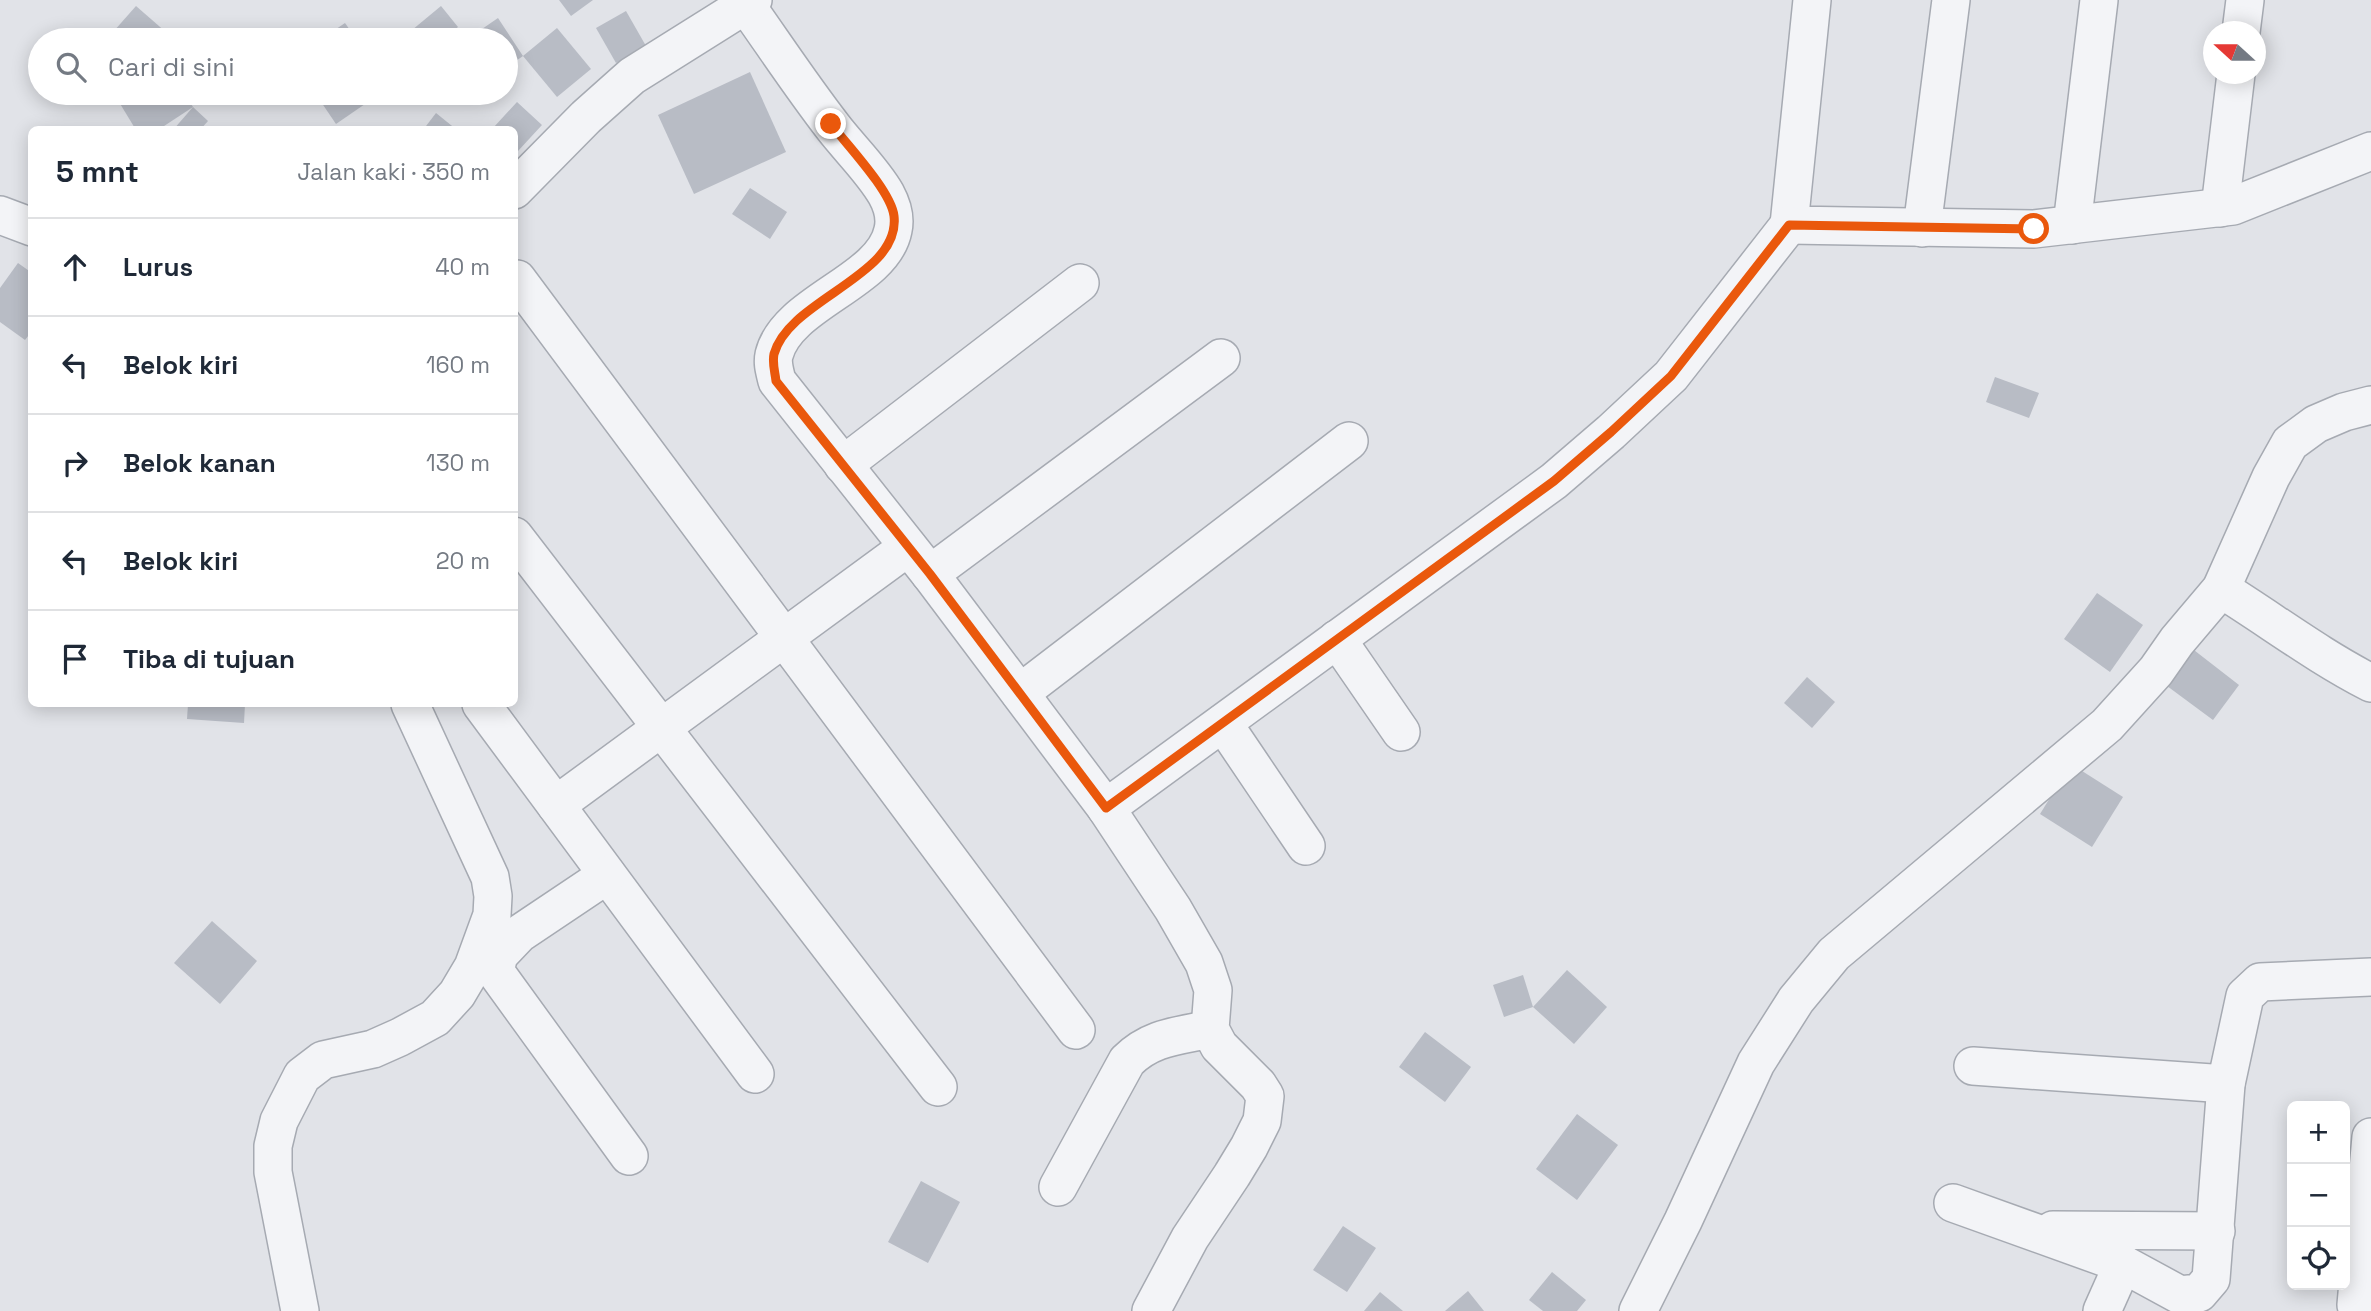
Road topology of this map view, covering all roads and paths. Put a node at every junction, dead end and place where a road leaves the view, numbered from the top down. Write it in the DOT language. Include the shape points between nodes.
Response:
graph roads {
  1 [pos="1812,0"];
  2 [pos="1951,0"];
  3 [pos="2099,0"];
  4 [pos="2245,0"];
  5 [pos="749,3"];
  6 [pos="2242,21"];
  7 [pos="2235,84"];
  8 [pos="2371,148"];
  9 [pos="518,186"];
  10 [pos="2220,208"];
  11 [pos="0,215"];
  12 [pos="1789,225"];
  13 [pos="2072,225"];
  14 [pos="28,226"];
  15 [pos="1922,228"];
  16 [pos="518,280"];
  17 [pos="1080,283"];
  18 [pos="1221,358"];
  19 [pos="2371,405"];
  20 [pos="1349,441"];
  21 [pos="843,465"];
  22 [pos="518,541"];
  23 [pos="919,561"];
  24 [pos="2221,589"];
  25 [pos="784,638"];
  26 [pos="1338,639"];
  27 [pos="2371,683"];
  28 [pos="1020,693"];
  29 [pos="411,707"];
  30 [pos="483,707"];
  31 [pos="1223,723"];
  32 [pos="662,728"];
  33 [pos="1401,732"];
  34 [pos="556,805"];
  35 [pos="1106,808"];
  36 [pos="1306,846"];
  37 [pos="607,875"];
  38 [pos="2371,977"];
  39 [pos="1210,1028"];
  40 [pos="1076,1030"];
  41 [pos="1973,1066"];
  42 [pos="755,1074"];
  43 [pos="2226,1084"];
  44 [pos="937,1087"];
  45 [pos="2371,1137"];
  46 [pos="629,1156"];
  47 [pos="1058,1187"];
  48 [pos="1953,1203"];
  49 [pos="2024,1229"];
  50 [pos="2216,1231"];
  51 [pos="2123,1264"];
  52 [pos="2356,1305"];
  53 [pos="300,1311"];
  54 [pos="1151,1311"];
  55 [pos="1638,1311"];
  56 [pos="2102,1311"];
  1 -- 12 [label="street"];
  2 -- 15 [label="street"];
  3 -- 13 [label="street"];
  4 -- 6 [label="street"];
  5 -- 9 [label="street" via="632,76"];
  5 -- 21 [label="street" via="831,124 886,193 894,215 888,246 798,320 775,354 776,381"];
  7 -- 10 [label="street"];
  8 -- 10 [label="street"];
  10 -- 13 [label="street"];
  11 -- 14 [label="street"];
  12 -- 15 [label="street"];
  12 -- 26 [label="street" via="1671,376 1639,407 1554,481"];
  13 -- 15 [label="street"];
  16 -- 25 [label="street"];
  17 -- 21 [label="street"];
  18 -- 23 [label="street"];
  19 -- 24 [label="street" via="2316,424 2290,443"];
  20 -- 28 [label="street"];
  21 -- 23 [label="street"];
  22 -- 32 [label="street"];
  23 -- 25 [label="street"];
  23 -- 28 [label="street"];
  24 -- 27 [label="street"];
  24 -- 55 [label="street" via="2107,725 1834,954 1796,1000 1756,1063"];
  25 -- 32 [label="street"];
  25 -- 40 [label="street"];
  26 -- 31 [label="street"];
  26 -- 33 [label="street"];
  28 -- 35 [label="street"];
  29 -- 53 [label="street" via="490,877 492,915 473,967 435,1018 373,1049 323,1060 302,1076 291,1095 273,1146 273,1172"];
  30 -- 34 [label="street"];
  31 -- 35 [label="street"];
  31 -- 36 [label="street"];
  32 -- 34 [label="street"];
  32 -- 44 [label="street"];
  34 -- 37 [label="street"];
  35 -- 39 [label="street" via="1204,963 1213,990"];
  37 -- 42 [label="street"];
  37 -- 46 [label="street" via="519,934 499,955 495,971"];
  38 -- 43 [label="street" via="2260,982 2245,996"];
  39 -- 47 [label="street" via="1153,1042 1127,1061"];
  39 -- 54 [label="street" via="1219,1046 1258,1085 1265,1096 1265,1109 1249,1147 1190,1238"];
  41 -- 43 [label="street"];
  43 -- 50 [label="street"];
  45 -- 52 [label="street"];
  48 -- 49 [label="street"];
  49 -- 50 [label="street"];
  49 -- 51 [label="street"];
  50 -- 51 [label="street" via="2211,1279 2199,1293 2180,1295"];
  51 -- 56 [label="street"];
}
